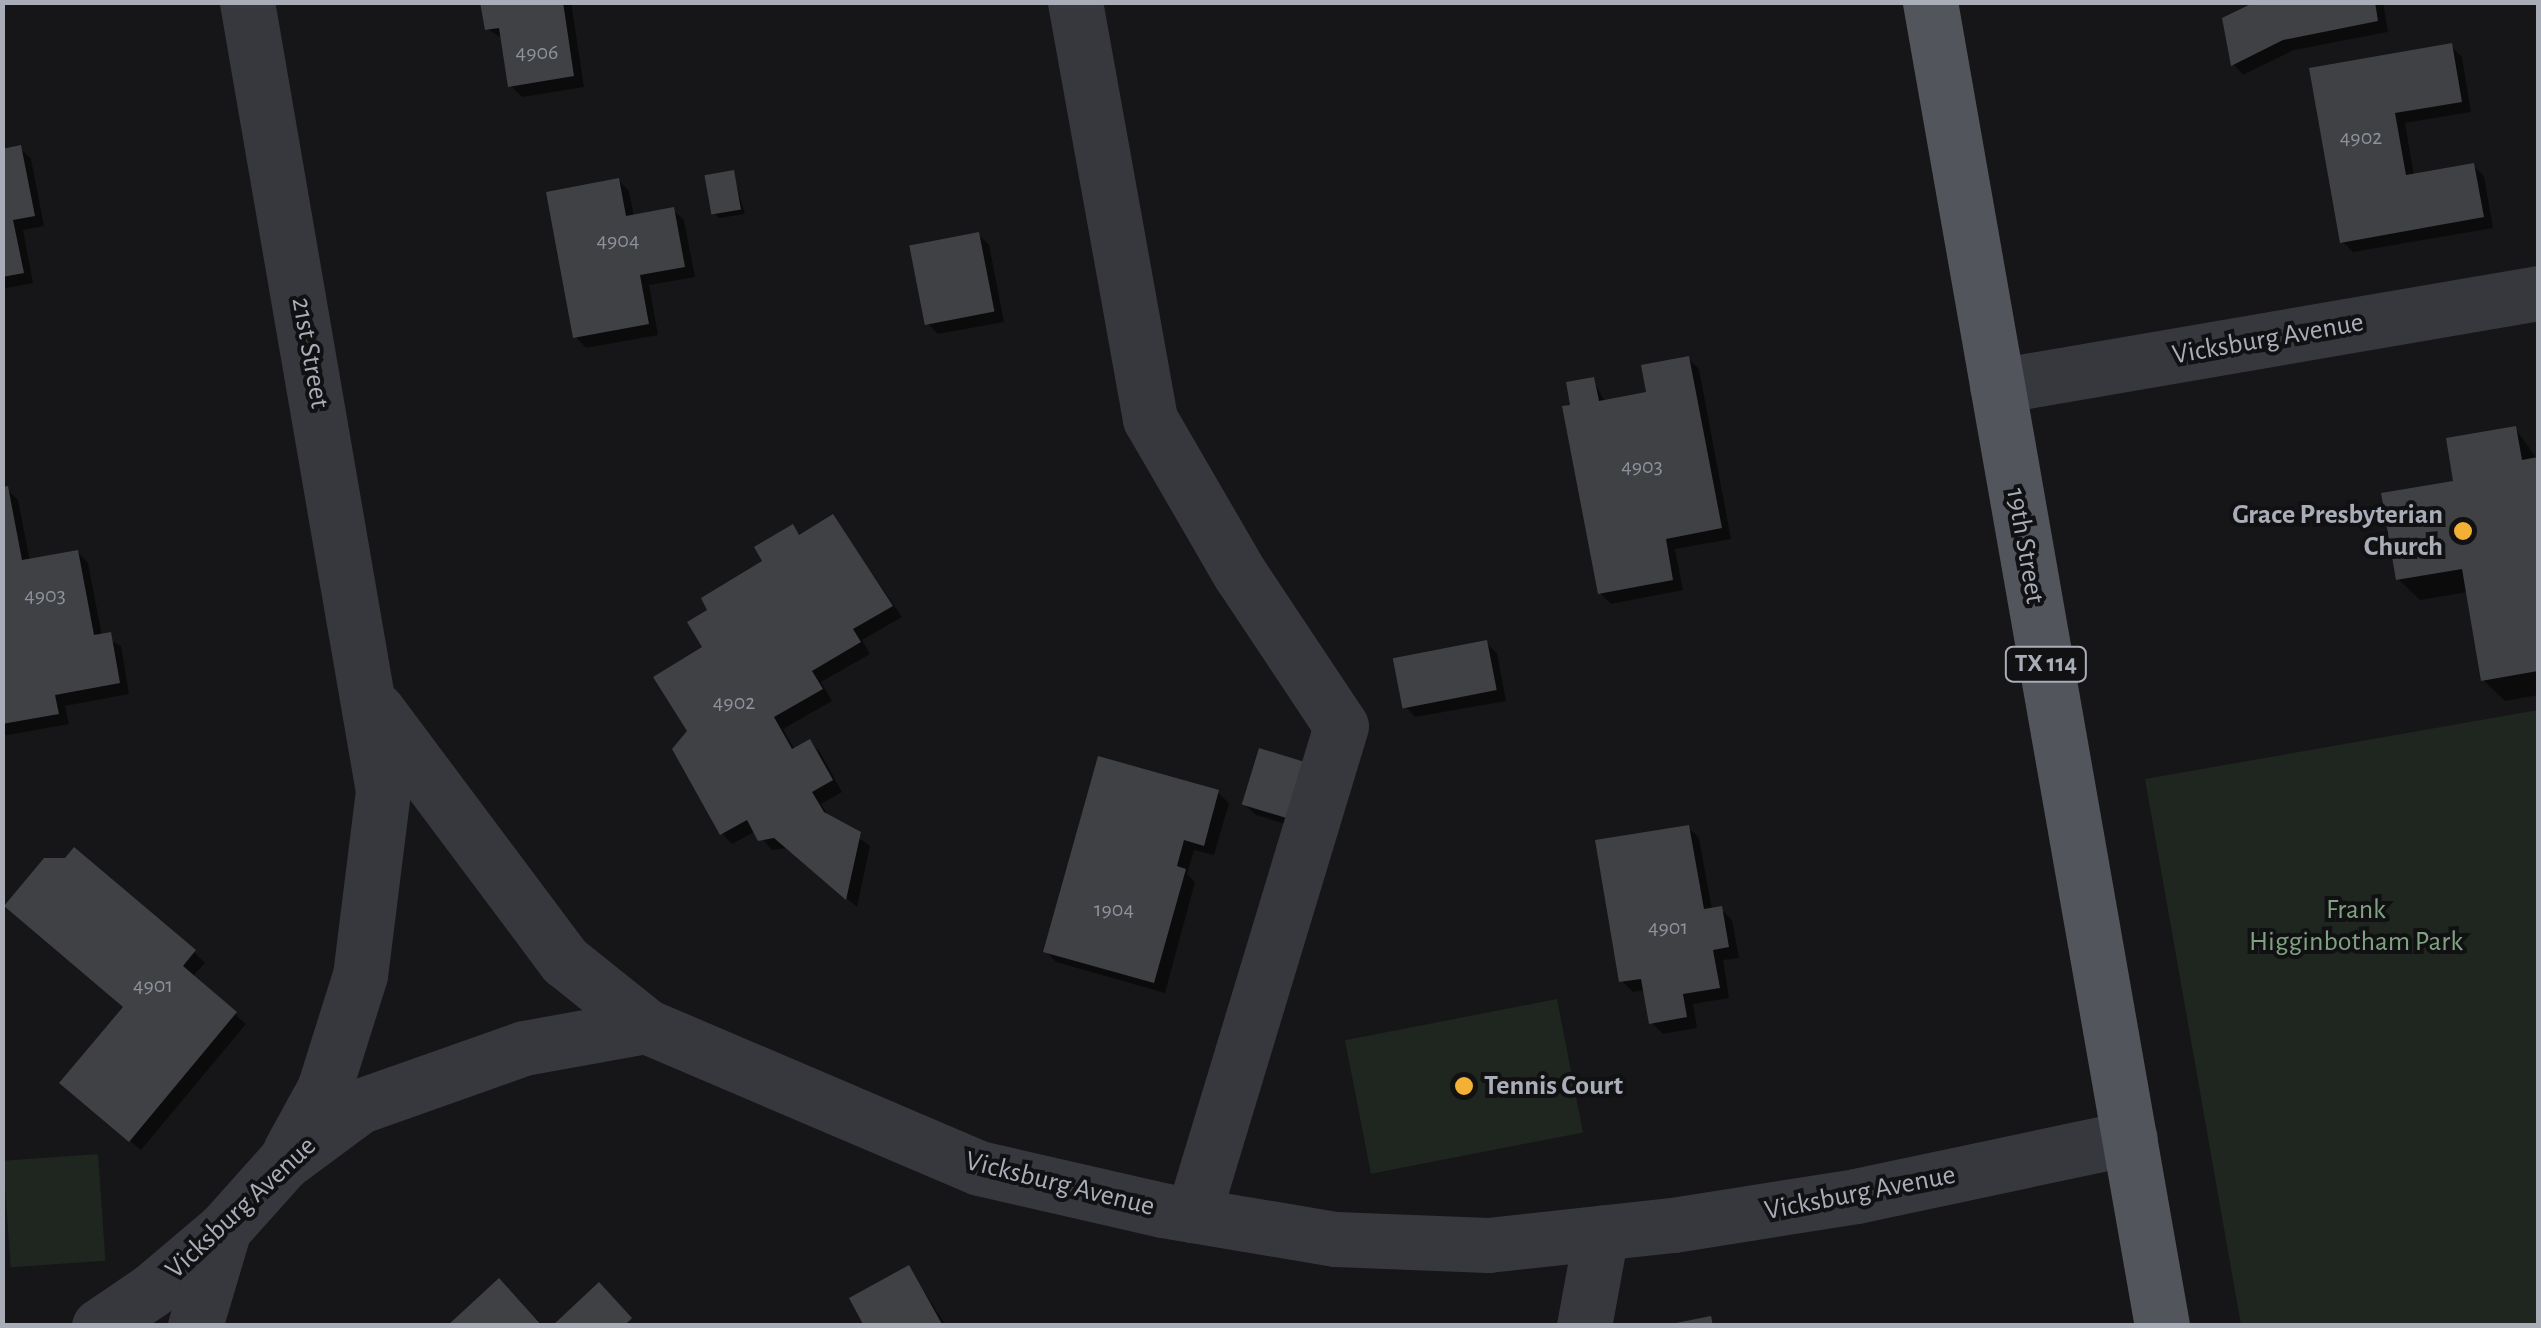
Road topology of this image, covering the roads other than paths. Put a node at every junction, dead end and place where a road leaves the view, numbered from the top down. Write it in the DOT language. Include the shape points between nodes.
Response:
graph roads {
  1 [pos="248,2"];
  2 [pos="1076,2"];
  3 [pos="1930,2"];
  4 [pos="2538,293"];
  5 [pos="1997,386"];
  6 [pos="372,703"];
  7 [pos="646,1026"];
  8 [pos="2130,1138"];
  9 [pos="284,1162"];
  10 [pos="1193,1215"];
  11 [pos="224,1230"];
  12 [pos="1601,1233"];
  13 [pos="99,1326"];
  14 [pos="195,1326"];
  15 [pos="1584,1326"];
  16 [pos="2162,1326"];
  1 -- 6 [label="street, 21st Street"];
  2 -- 10 [label="street" via="1150,419 1240,574 1341,726"];
  3 -- 5 [label="main road, 19th Street / TX 114"];
  4 -- 5 [label="street, Vicksburg Avenue"];
  5 -- 8 [label="main road, 19th Street / TX 114"];
  6 -- 7 [label="street, 21st Street" via="565,961"];
  6 -- 9 [label="street, 21st Street" via="383,792 360,975 324,1089"];
  7 -- 9 [label="street, Vicksburg Avenue" via="524,1048 396,1092 360,1106"];
  7 -- 10 [label="street, Vicksburg Avenue" via="980,1168"];
  8 -- 12 [label="street, Vicksburg Avenue" via="1856,1196"];
  8 -- 16 [label="main road, 19th Street / TX 114"];
  9 -- 11 [label="street, Vicksburg Avenue"];
  10 -- 12 [label="street, Vicksburg Avenue" via="1336,1239 1488,1245"];
  11 -- 13 [label="street, Vicksburg Avenue"];
  11 -- 14 [label="street"];
  12 -- 15 [label="street"];
}
